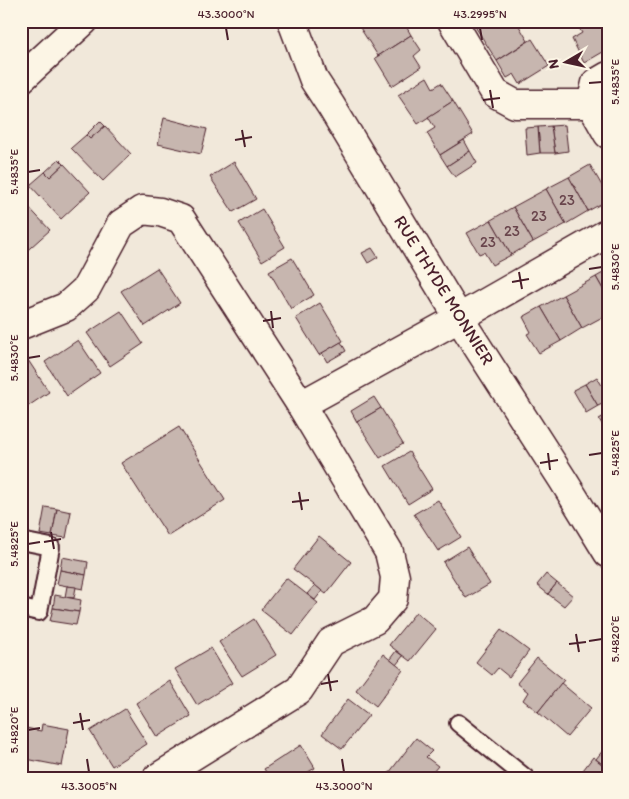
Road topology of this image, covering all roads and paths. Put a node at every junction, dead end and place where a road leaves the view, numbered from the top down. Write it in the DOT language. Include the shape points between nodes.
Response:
graph roads {
  1 [pos="84,21"];
  2 [pos="292,21"];
  3 [pos="452,21"];
  4 [pos="608,76"];
  5 [pos="21,79"];
  6 [pos="591,104"];
  7 [pos="608,134"];
  8 [pos="608,232"];
  9 [pos="459,318"];
  10 [pos="21,325"];
  11 [pos="302,405"];
  12 [pos="21,541"];
  13 [pos="608,553"];
  14 [pos="21,608"];
  15 [pos="458,723"];
  16 [pos="157,778"];
  17 [pos="526,778"];
  1 -- 5 [label="street"];
  2 -- 9 [label="street, RUE THYDE MONNIER" via="314,80"];
  3 -- 6 [label="street" via="495,93 515,104"];
  4 -- 6 [label="street" via="596,83"];
  6 -- 7 [label="street"];
  8 -- 9 [label="street"];
  9 -- 11 [label="street"];
  9 -- 13 [label="street, RUE THYDE MONNIER"];
  10 -- 11 [label="street" via="66,307 86,289 121,224 142,210 160,212 181,219"];
  11 -- 16 [label="street" via="389,552 395,577 393,599 375,620 331,642 299,690"];
  12 -- 14 [label="lane" via="51,547 39,612"];
  15 -- 17 [label="lane"];
}
